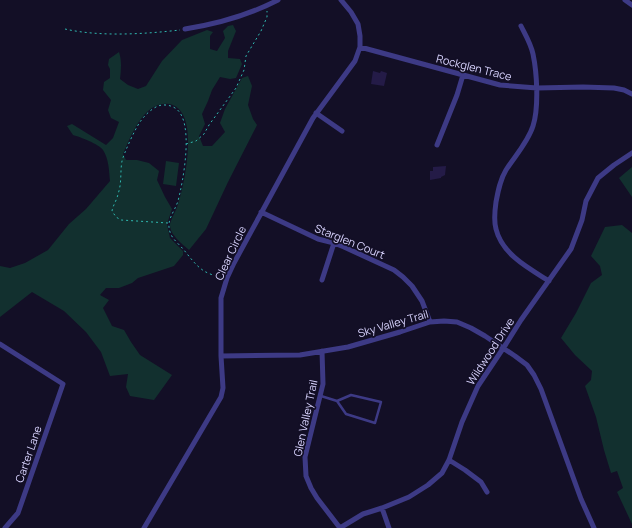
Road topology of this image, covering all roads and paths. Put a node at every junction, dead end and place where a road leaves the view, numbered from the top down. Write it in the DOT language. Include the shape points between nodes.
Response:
graph roads {
  1 [pos="278,0"];
  2 [pos="341,0"];
  3 [pos="625,0"];
  4 [pos="268,5"];
  5 [pos="632,5"];
  6 [pos="521,26"];
  7 [pos="65,29"];
  8 [pos="185,29"];
  9 [pos="360,47"];
  10 [pos="464,75"];
  11 [pos="537,88"];
  12 [pos="632,94"];
  13 [pos="316,113"];
  14 [pos="342,131"];
  15 [pos="186,144"];
  16 [pos="437,145"];
  17 [pos="632,153"];
  18 [pos="261,212"];
  19 [pos="168,223"];
  20 [pos="334,243"];
  21 [pos="222,278"];
  22 [pos="322,280"];
  23 [pos="549,281"];
  24 [pos="430,322"];
  25 [pos="0,344"];
  26 [pos="504,348"];
  27 [pos="322,351"];
  28 [pos="221,356"];
  29 [pos="321,396"];
  30 [pos="337,401"];
  31 [pos="449,460"];
  32 [pos="487,492"];
  33 [pos="382,508"];
  34 [pos="6,528"];
  35 [pos="144,528"];
  36 [pos="340,528"];
  37 [pos="389,528"];
  38 [pos="594,528"];
  1 -- 4 [label="street"];
  2 -- 9 [label="street, Clear Circle" via="358,24"];
  3 -- 5 [label="street"];
  4 -- 8 [label="street" via="247,14"];
  4 -- 15 [label="path" via="267,17 246,56 244,70 236,88 204,134 196,141"];
  6 -- 11 [label="street" via="533,52"];
  7 -- 8 [label="path" via="111,34"];
  9 -- 10 [label="street, Rockglen Trace"];
  9 -- 13 [label="street, Clear Circle" via="355,61"];
  10 -- 11 [label="street, Rockglen Trace" via="500,85"];
  10 -- 16 [label="street"];
  11 -- 12 [label="street, Rockglen Trace" via="614,88"];
  11 -- 23 [label="street" via="533,126 505,172 499,187 495,228 502,244 511,254"];
  13 -- 14 [label="street"];
  13 -- 18 [label="street, Clear Circle"];
  15 -- 19 [label="path" via="177,204"];
  15 -- 19 [label="path" via="181,113 165,104 150,111 139,123 122,161 119,194 113,214 121,220"];
  17 -- 23 [label="street, Wildwood Drive" via="598,178 586,201 571,249"];
  18 -- 20 [label="street, Starglen Court" via="318,239"];
  18 -- 28 [label="street, Clear Circle" via="235,260 221,298"];
  19 -- 21 [label="path" via="170,234 197,265"];
  20 -- 22 [label="street"];
  20 -- 24 [label="street, Starglen Court" via="394,270 403,277 422,301"];
  23 -- 26 [label="street, Wildwood Drive"];
  24 -- 26 [label="street, Sky Valley Trail" via="457,322"];
  24 -- 27 [label="street, Sky Valley Trail" via="348,347"];
  25 -- 34 [label="street, Carter Lane" via="63,384 18,513"];
  26 -- 31 [label="street, Wildwood Drive" via="478,386"];
  26 -- 38 [label="street, Sky Valley Trail" via="527,365 541,389"];
  27 -- 28 [label="street, Sky Valley Trail" via="300,355"];
  27 -- 29 [label="street, Glen Valley Trail"];
  28 -- 35 [label="street, Clear Circle" via="221,397"];
  29 -- 30 [label="lane"];
  29 -- 36 [label="street, Glen Valley Trail" via="305,457 306,476 317,498"];
  30 -- 30 [label="lane" via="351,395 381,402 375,423 346,414"];
  31 -- 32 [label="street" via="481,482"];
  31 -- 33 [label="street, Wildwood Drive" via="442,472 428,485 409,497"];
  33 -- 36 [label="street, Wildwood Drive" via="363,514"];
  33 -- 37 [label="street"];
}
